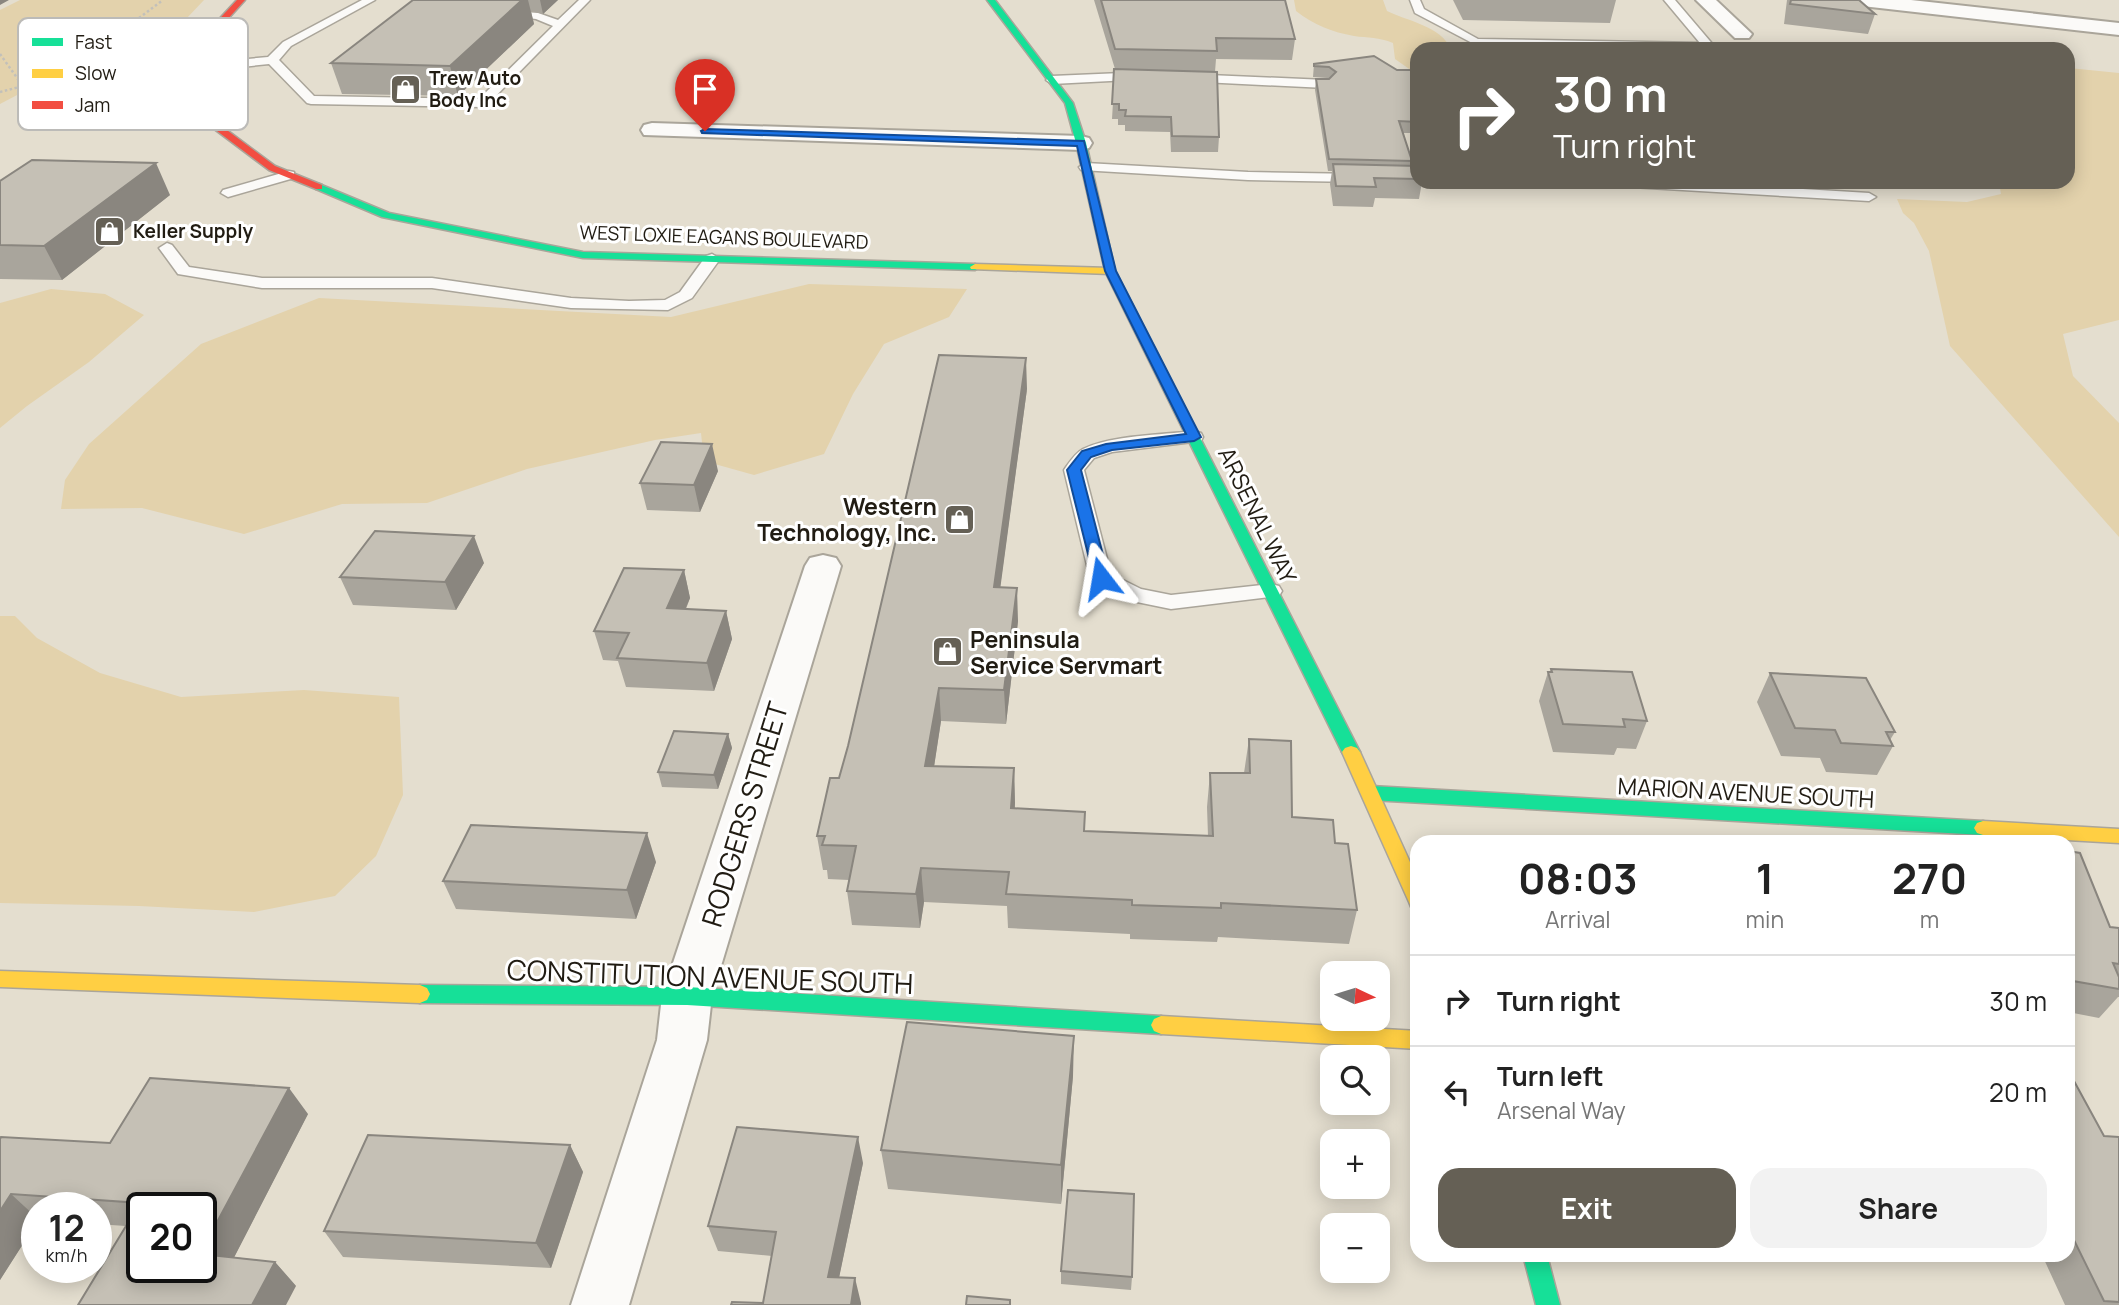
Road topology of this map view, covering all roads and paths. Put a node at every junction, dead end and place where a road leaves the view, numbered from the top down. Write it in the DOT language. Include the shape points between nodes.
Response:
graph roads {
  1 [pos="163,0"];
  2 [pos="241,0"];
  3 [pos="370,0"];
  4 [pos="585,0"];
  5 [pos="991,0"];
  6 [pos="1415,0"];
  7 [pos="1669,0"];
  8 [pos="1705,0"];
  9 [pos="1862,0"];
  10 [pos="489,12"];
  11 [pos="140,18"];
  12 [pos="222,18"];
  13 [pos="560,25"];
  14 [pos="2117,30"];
  15 [pos="1742,34"];
  16 [pos="1474,42"];
  17 [pos="1705,42"];
  18 [pos="0,54"];
  19 [pos="272,60"];
  20 [pos="248,62"];
  21 [pos="18,79"];
  22 [pos="1052,80"];
  23 [pos="1326,84"];
  24 [pos="18,87"];
  25 [pos="0,92"];
  26 [pos="221,130"];
  27 [pos="652,130"];
  28 [pos="1081,143"];
  29 [pos="1086,167"];
  30 [pos="289,175"];
  31 [pos="1410,178"];
  32 [pos="1734,189"];
  33 [pos="228,193"];
  34 [pos="1870,197"];
  35 [pos="167,248"];
  36 [pos="712,259"];
  37 [pos="1110,271"];
  38 [pos="1194,437"];
  39 [pos="823,566"];
  40 [pos="1271,591"];
  41 [pos="1371,793"];
  42 [pos="2119,836"];
  43 [pos="1410,883"];
  44 [pos="0,979"];
  45 [pos="687,996"];
  46 [pos="1410,1040"];
  47 [pos="1537,1262"];
  48 [pos="600,1305"];
  49 [pos="1548,1305"];
  1 -- 11 [label="path"];
  2 -- 12 [label="main road"];
  3 -- 19 [label="lane" via="287,44"];
  4 -- 13 [label="lane"];
  5 -- 22 [label="main road, ARSENAL WAY"];
  6 -- 16 [label="lane" via="1419,11"];
  7 -- 17 [label="lane"];
  8 -- 15 [label="street"];
  9 -- 14 [label="street"];
  10 -- 13 [label="lane" via="538,16"];
  13 -- 19 [label="lane" via="482,103 310,100"];
  18 -- 21 [label="path"];
  19 -- 20 [label="lane"];
  22 -- 23 [label="lane" via="1172,77"];
  22 -- 28 [label="main road, ARSENAL WAY" via="1069,103"];
  24 -- 25 [label="path"];
  26 -- 30 [label="main road, WEST LOXIE EAGANS BOULEVARD" via="272,168"];
  27 -- 28 [label="street"];
  28 -- 29 [label="main road, ARSENAL WAY"];
  29 -- 31 [label="lane" via="1248,176"];
  29 -- 37 [label="main road, ARSENAL WAY"];
  30 -- 33 [label="lane"];
  30 -- 36 [label="main road, WEST LOXIE EAGANS BOULEVARD" via="386,215 583,255"];
  32 -- 34 [label="lane"];
  35 -- 36 [label="lane" via="184,271 262,283 432,284 629,306 668,304 686,295"];
  36 -- 37 [label="main road, WEST LOXIE EAGANS BOULEVARD"];
  37 -- 38 [label="main road, ARSENAL WAY"];
  38 -- 40 [label="main road, ARSENAL WAY"];
  38 -- 40 [label="lane" via="1111,447 1087,454 1074,470 1101,578 1135,595 1171,602"];
  39 -- 45 [label="street, RODGERS STREET"];
  40 -- 41 [label="main road, ARSENAL WAY"];
  41 -- 42 [label="main road, MARION AVENUE SOUTH"];
  41 -- 43 [label="main road, ARSENAL WAY"];
  44 -- 45 [label="main road, CONSTITUTION AVENUE SOUTH" via="370,994"];
  45 -- 46 [label="main road, CONSTITUTION AVENUE SOUTH"];
  45 -- 48 [label="street, RODGERS STREET" via="682,1040"];
  47 -- 49 [label="main road"];
}
